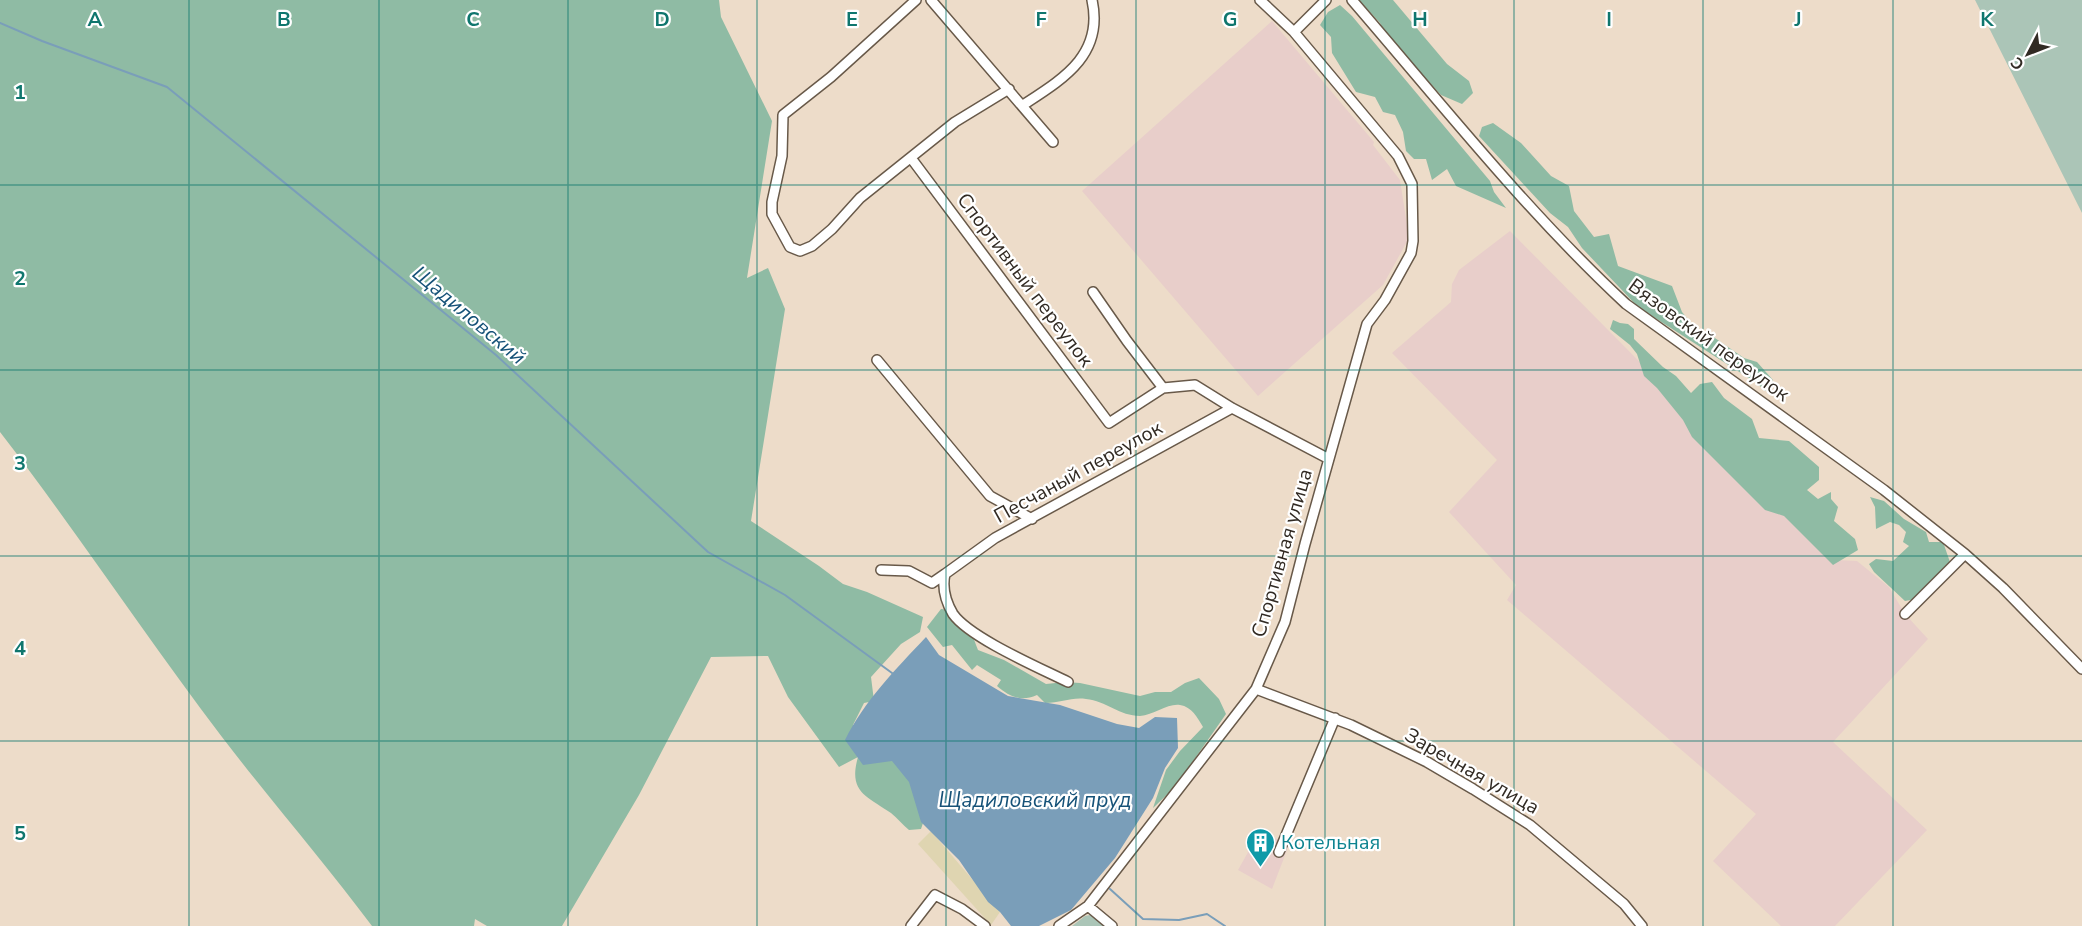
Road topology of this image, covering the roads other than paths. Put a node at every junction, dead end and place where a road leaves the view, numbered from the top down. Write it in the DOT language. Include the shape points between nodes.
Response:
graph roads {
  1 [pos="916,0"];
  2 [pos="931,0"];
  3 [pos="1092,0"];
  4 [pos="1260,0"];
  5 [pos="1326,0"];
  6 [pos="1352,0"];
  7 [pos="1294,32"];
  8 [pos="1009,89"];
  9 [pos="1023,105"];
  10 [pos="1053,142"];
  11 [pos="911,158"];
  12 [pos="1093,292"];
  13 [pos="877,360"];
  14 [pos="1163,388"];
  15 [pos="1232,408"];
  16 [pos="1329,459"];
  17 [pos="1032,519"];
  18 [pos="1965,554"];
  19 [pos="881,570"];
  20 [pos="945,574"];
  21 [pos="1905,614"];
  22 [pos="2082,669"];
  23 [pos="1068,682"];
  24 [pos="1256,689"];
  25 [pos="1335,718"];
  26 [pos="1279,852"];
  27 [pos="1088,906"];
  28 [pos="911,926"];
  29 [pos="985,926"];
  30 [pos="1059,926"];
  31 [pos="1112,926"];
  32 [pos="1642,926"];
  1 -- 11 [label="street" via="783,115 782,156 772,214 790,247 800,251 812,246 860,198"];
  2 -- 8 [label="street"];
  3 -- 9 [label="street" via="1094,32 1086,52 1058,83"];
  4 -- 7 [label="street"];
  5 -- 7 [label="street"];
  6 -- 18 [label="street, Вязовский переулок" via="1529,206 1626,304 1884,490"];
  7 -- 16 [label="street, Спортивная улица" via="1398,156 1412,184 1411,253 1367,324"];
  8 -- 9 [label="street"];
  8 -- 11 [label="street" via="955,122"];
  9 -- 10 [label="street"];
  11 -- 14 [label="street, Спортивный переулок" via="1109,423"];
  12 -- 14 [label="street"];
  13 -- 17 [label="street" via="990,496"];
  14 -- 15 [label="street" via="1195,385"];
  15 -- 16 [label="street"];
  15 -- 17 [label="street, Песчаный переулок"];
  16 -- 24 [label="street, Спортивная улица" via="1285,622"];
  17 -- 20 [label="street, Песчаный переулок" via="995,538"];
  18 -- 21 [label="street"];
  18 -- 22 [label="street, Вязовский переулок"];
  19 -- 20 [label="street" via="909,572 932,584"];
  20 -- 23 [label="street" via="944,591 953,614 970,629"];
  24 -- 25 [label="street, Заречная улица"];
  24 -- 27 [label="street, Спортивная улица"];
  25 -- 26 [label="street"];
  25 -- 32 [label="street, Заречная улица" via="1427,762 1530,825 1624,904"];
  27 -- 30 [label="street, Спортивная улица"];
  27 -- 31 [label="street"];
  28 -- 29 [label="street" via="935,896"];
}
